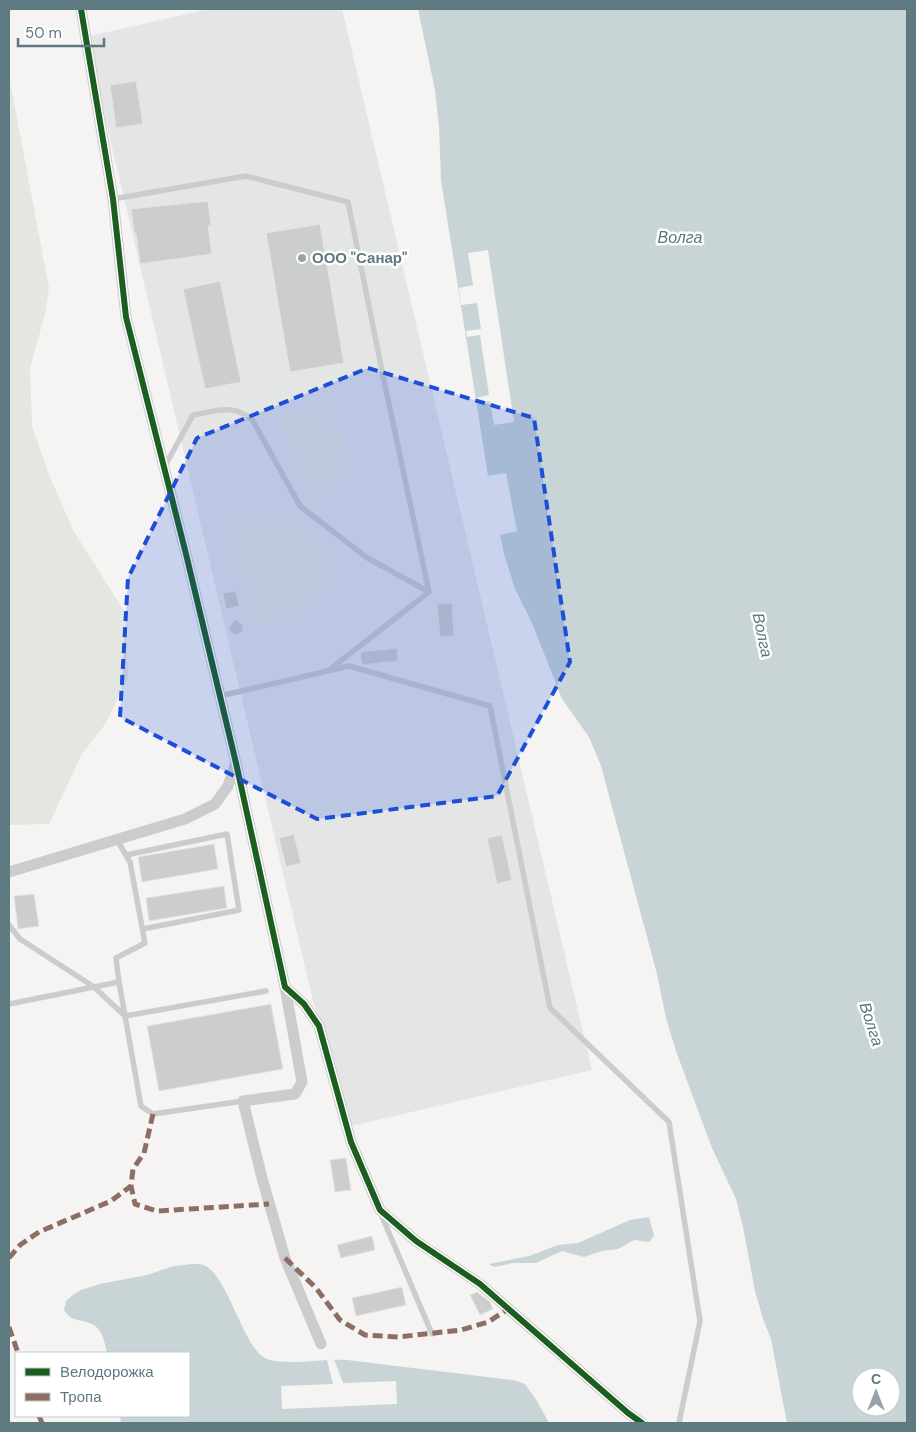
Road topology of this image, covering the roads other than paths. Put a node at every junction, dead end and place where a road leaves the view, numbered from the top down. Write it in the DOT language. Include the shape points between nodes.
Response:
graph roads {
  1 [pos="81,9"];
  2 [pos="113,199"];
  3 [pos="165,466"];
  4 [pos="429,592"];
  5 [pos="327,671"];
  6 [pos="220,696"];
  7 [pos="236,763"];
  8 [pos="117,840"];
  9 [pos="126,855"];
  10 [pos="9,872"];
  11 [pos="9,925"];
  12 [pos="143,929"];
  13 [pos="119,982"];
  14 [pos="94,987"];
  15 [pos="285,988"];
  16 [pos="266,991"];
  17 [pos="9,1004"];
  18 [pos="125,1016"];
  19 [pos="243,1101"];
  20 [pos="380,1210"];
  21 [pos="432,1334"];
  22 [pos="321,1344"];
  23 [pos="642,1423"];
  24 [pos="679,1423"];
  1 -- 2 [label="street"];
  2 -- 3 [label="street" via="126,317"];
  2 -- 4 [label="lane" via="246,176 348,202"];
  3 -- 4 [label="lane" via="193,415 224,409 245,413 253,420 300,506 366,556"];
  3 -- 6 [label="street"];
  4 -- 5 [label="lane"];
  5 -- 6 [label="lane"];
  5 -- 24 [label="lane" via="349,666 490,706 550,1008 668,1122 700,1321"];
  6 -- 7 [label="street"];
  7 -- 8 [label="street" via="228,786 215,804 185,819"];
  7 -- 15 [label="street"];
  8 -- 9 [label="lane"];
  8 -- 10 [label="street"];
  9 -- 12 [label="lane"];
  9 -- 12 [label="lane" via="227,834 239,910"];
  11 -- 14 [label="lane" via="20,939"];
  12 -- 13 [label="lane" via="145,943 116,958"];
  13 -- 14 [label="lane"];
  13 -- 18 [label="lane"];
  14 -- 17 [label="lane"];
  14 -- 18 [label="lane"];
  15 -- 19 [label="street" via="302,1082 295,1094"];
  15 -- 20 [label="street" via="304,1004 319,1026 351,1142"];
  16 -- 18 [label="lane"];
  18 -- 19 [label="lane" via="141,1106 153,1114"];
  19 -- 22 [label="street" via="285,1258"];
  20 -- 21 [label="lane"];
  20 -- 23 [label="street" via="416,1242 480,1284"];
}
